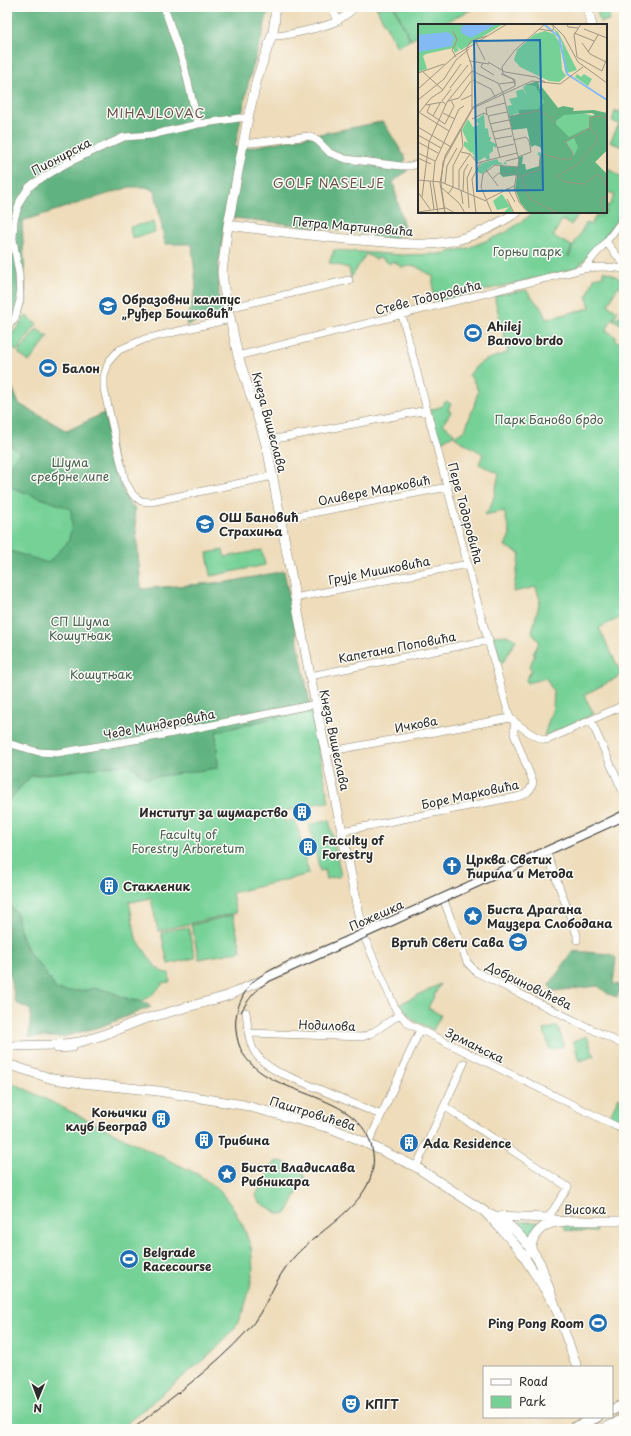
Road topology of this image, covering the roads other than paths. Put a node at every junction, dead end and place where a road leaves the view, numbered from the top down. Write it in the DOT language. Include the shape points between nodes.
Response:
graph roads {
  1 [pos="164,7"];
  2 [pos="275,7"];
  3 [pos="332,7"];
  4 [pos="355,7"];
  5 [pos="586,7"];
  6 [pos="338,21"];
  7 [pos="592,24"];
  8 [pos="272,36"];
  9 [pos="248,118"];
  10 [pos="198,124"];
  11 [pos="244,143"];
  12 [pos="418,163"];
  13 [pos="515,213"];
  14 [pos="624,218"];
  15 [pos="228,224"];
  16 [pos="606,242"];
  17 [pos="624,264"];
  18 [pos="624,268"];
  19 [pos="582,269"];
  20 [pos="349,280"];
  21 [pos="228,308"];
  22 [pos="402,315"];
  23 [pos="230,319"];
  24 [pos="7,327"];
  25 [pos="238,356"];
  26 [pos="427,410"];
  27 [pos="265,441"];
  28 [pos="273,476"];
  29 [pos="448,487"];
  30 [pos="281,519"];
  31 [pos="468,564"];
  32 [pos="294,598"];
  33 [pos="489,640"];
  34 [pos="310,676"];
  35 [pos="316,704"];
  36 [pos="624,705"];
  37 [pos="513,720"];
  38 [pos="591,721"];
  39 [pos="7,743"];
  40 [pos="326,752"];
  41 [pos="624,794"];
  42 [pos="624,816"];
  43 [pos="342,832"];
  44 [pos="546,851"];
  45 [pos="443,898"];
  46 [pos="363,934"];
  47 [pos="577,940"];
  48 [pos="246,1012"];
  49 [pos="399,1015"];
  50 [pos="420,1030"];
  51 [pos="248,1033"];
  52 [pos="624,1045"];
  53 [pos="7,1046"];
  54 [pos="73,1048"];
  55 [pos="7,1051"];
  56 [pos="464,1063"];
  57 [pos="7,1064"];
  58 [pos="444,1106"];
  59 [pos="381,1114"];
  60 [pos="624,1130"];
  61 [pos="368,1144"];
  62 [pos="416,1167"];
  63 [pos="484,1211"];
  64 [pos="494,1216"];
  65 [pos="548,1218"];
  66 [pos="559,1221"];
  67 [pos="624,1222"];
  68 [pos="531,1248"];
  69 [pos="531,1267"];
  70 [pos="553,1302"];
  71 [pos="577,1366"];
  72 [pos="583,1418"];
  73 [pos="596,1418"];
  74 [pos="600,1418"];
  75 [pos="621,1421"];
  76 [pos="574,1428"];
  77 [pos="604,1429"];
  1 -- 10 [label="street" via="184,65"];
  2 -- 8 [label="street, Кнеза Вишеслава"];
  3 -- 6 [label="street"];
  4 -- 6 [label="street"];
  5 -- 7 [label="street"];
  6 -- 8 [label="street"];
  8 -- 9 [label="street, Кнеза Вишеслава" via="257,79"];
  9 -- 10 [label="street, Пионирска"];
  9 -- 11 [label="street, Кнеза Вишеслава"];
  10 -- 24 [label="street, Пионирска" via="152,135 124,137 67,163 28,188 17,208 13,229 20,300 15,318"];
  11 -- 12 [label="street" via="309,136 338,157 379,164 411,166"];
  11 -- 15 [label="street, Кнеза Вишеслава"];
  13 -- 15 [label="street, Петра Мартиновића" via="476,234 433,244 353,241"];
  14 -- 16 [label="street"];
  15 -- 21 [label="street, Кнеза Вишеслава" via="222,272"];
  16 -- 17 [label="street"];
  16 -- 19 [label="street"];
  18 -- 19 [label="street, Стеве Тодоровића" via="596,266"];
  19 -- 22 [label="street, Стеве Тодоровића"];
  20 -- 21 [label="street"];
  21 -- 23 [label="street, Кнеза Вишеслава"];
  22 -- 25 [label="street, Стеве Тодоровића"];
  22 -- 26 [label="street, Пере Тодоровића"];
  23 -- 25 [label="street, Кнеза Вишеслава"];
  23 -- 28 [label="street" via="145,339 119,350 109,361 104,376 104,389 122,471 132,495 141,501 151,502"];
  25 -- 27 [label="street, Кнеза Вишеслава"];
  26 -- 27 [label="street"];
  26 -- 29 [label="street, Пере Тодоровића"];
  27 -- 28 [label="street, Кнеза Вишеслава"];
  28 -- 30 [label="street, Кнеза Вишеслава"];
  29 -- 30 [label="street, Оливере Марковић"];
  29 -- 31 [label="street, Пере Тодоровића"];
  30 -- 32 [label="street, Кнеза Вишеслава"];
  31 -- 32 [label="street, Грује Мишковића"];
  31 -- 33 [label="street, Пере Тодоровића"];
  32 -- 34 [label="street, Кнеза Вишеслава"];
  33 -- 34 [label="street, Капетана Поповића"];
  33 -- 37 [label="street, Пере Тодоровића"];
  34 -- 35 [label="street, Кнеза Вишеслава"];
  35 -- 39 [label="street, Чеде Миндеровића" via="158,736 57,753 39,752"];
  35 -- 40 [label="street, Кнеза Вишеслава"];
  36 -- 38 [label="street"];
  37 -- 38 [label="street" via="539,738 547,740"];
  37 -- 40 [label="street, Ичкова"];
  37 -- 43 [label="street, Боре Марковића" via="514,734 533,782 533,786 526,793"];
  38 -- 41 [label="street"];
  40 -- 43 [label="street, Кнеза Вишеслава"];
  42 -- 44 [label="street, Пожешка"];
  43 -- 46 [label="street, Кнеза Вишеслава"];
  44 -- 45 [label="street, Пожешка"];
  44 -- 47 [label="street"];
  45 -- 46 [label="street, Пожешка"];
  45 -- 52 [label="street, Добриновићева" via="467,962 476,972"];
  46 -- 49 [label="street, Зрмањска"];
  46 -- 53 [label="street, Пожешка" via="227,996 132,1023 76,1043"];
  48 -- 51 [label="street"];
  49 -- 50 [label="street, Зрмањска"];
  49 -- 51 [label="street, Нодилова" via="362,1037"];
  50 -- 59 [label="street"];
  50 -- 60 [label="street, Зрмањска"];
  51 -- 59 [label="street" via="252,1048 269,1067"];
  54 -- 55 [label="street"];
  56 -- 58 [label="street"];
  57 -- 61 [label="street, Паштровићева" via="53,1079 164,1091 243,1105 332,1129"];
  58 -- 62 [label="street"];
  58 -- 65 [label="street" via="568,1187"];
  59 -- 61 [label="street"];
  61 -- 62 [label="street, Паштровићева"];
  62 -- 63 [label="street, Паштровићева"];
  63 -- 64 [label="street"];
  63 -- 69 [label="street, Паштровићева" via="519,1249"];
  64 -- 65 [label="street"];
  64 -- 68 [label="street, Паштровићева" via="510,1226"];
  65 -- 66 [label="street"];
  66 -- 67 [label="street, Висока"];
  66 -- 68 [label="street, Висока" via="538,1232"];
  68 -- 69 [label="street, Висока"];
  68 -- 70 [label="street, Паштровићева" via="542,1266"];
  69 -- 70 [label="street, Паштровићева"];
  70 -- 71 [label="street, Паштровићева"];
  72 -- 76 [label="street"];
  73 -- 76 [label="main road"];
  74 -- 75 [label="main road" via="610,1422"];
  75 -- 77 [label="main road"];
}
